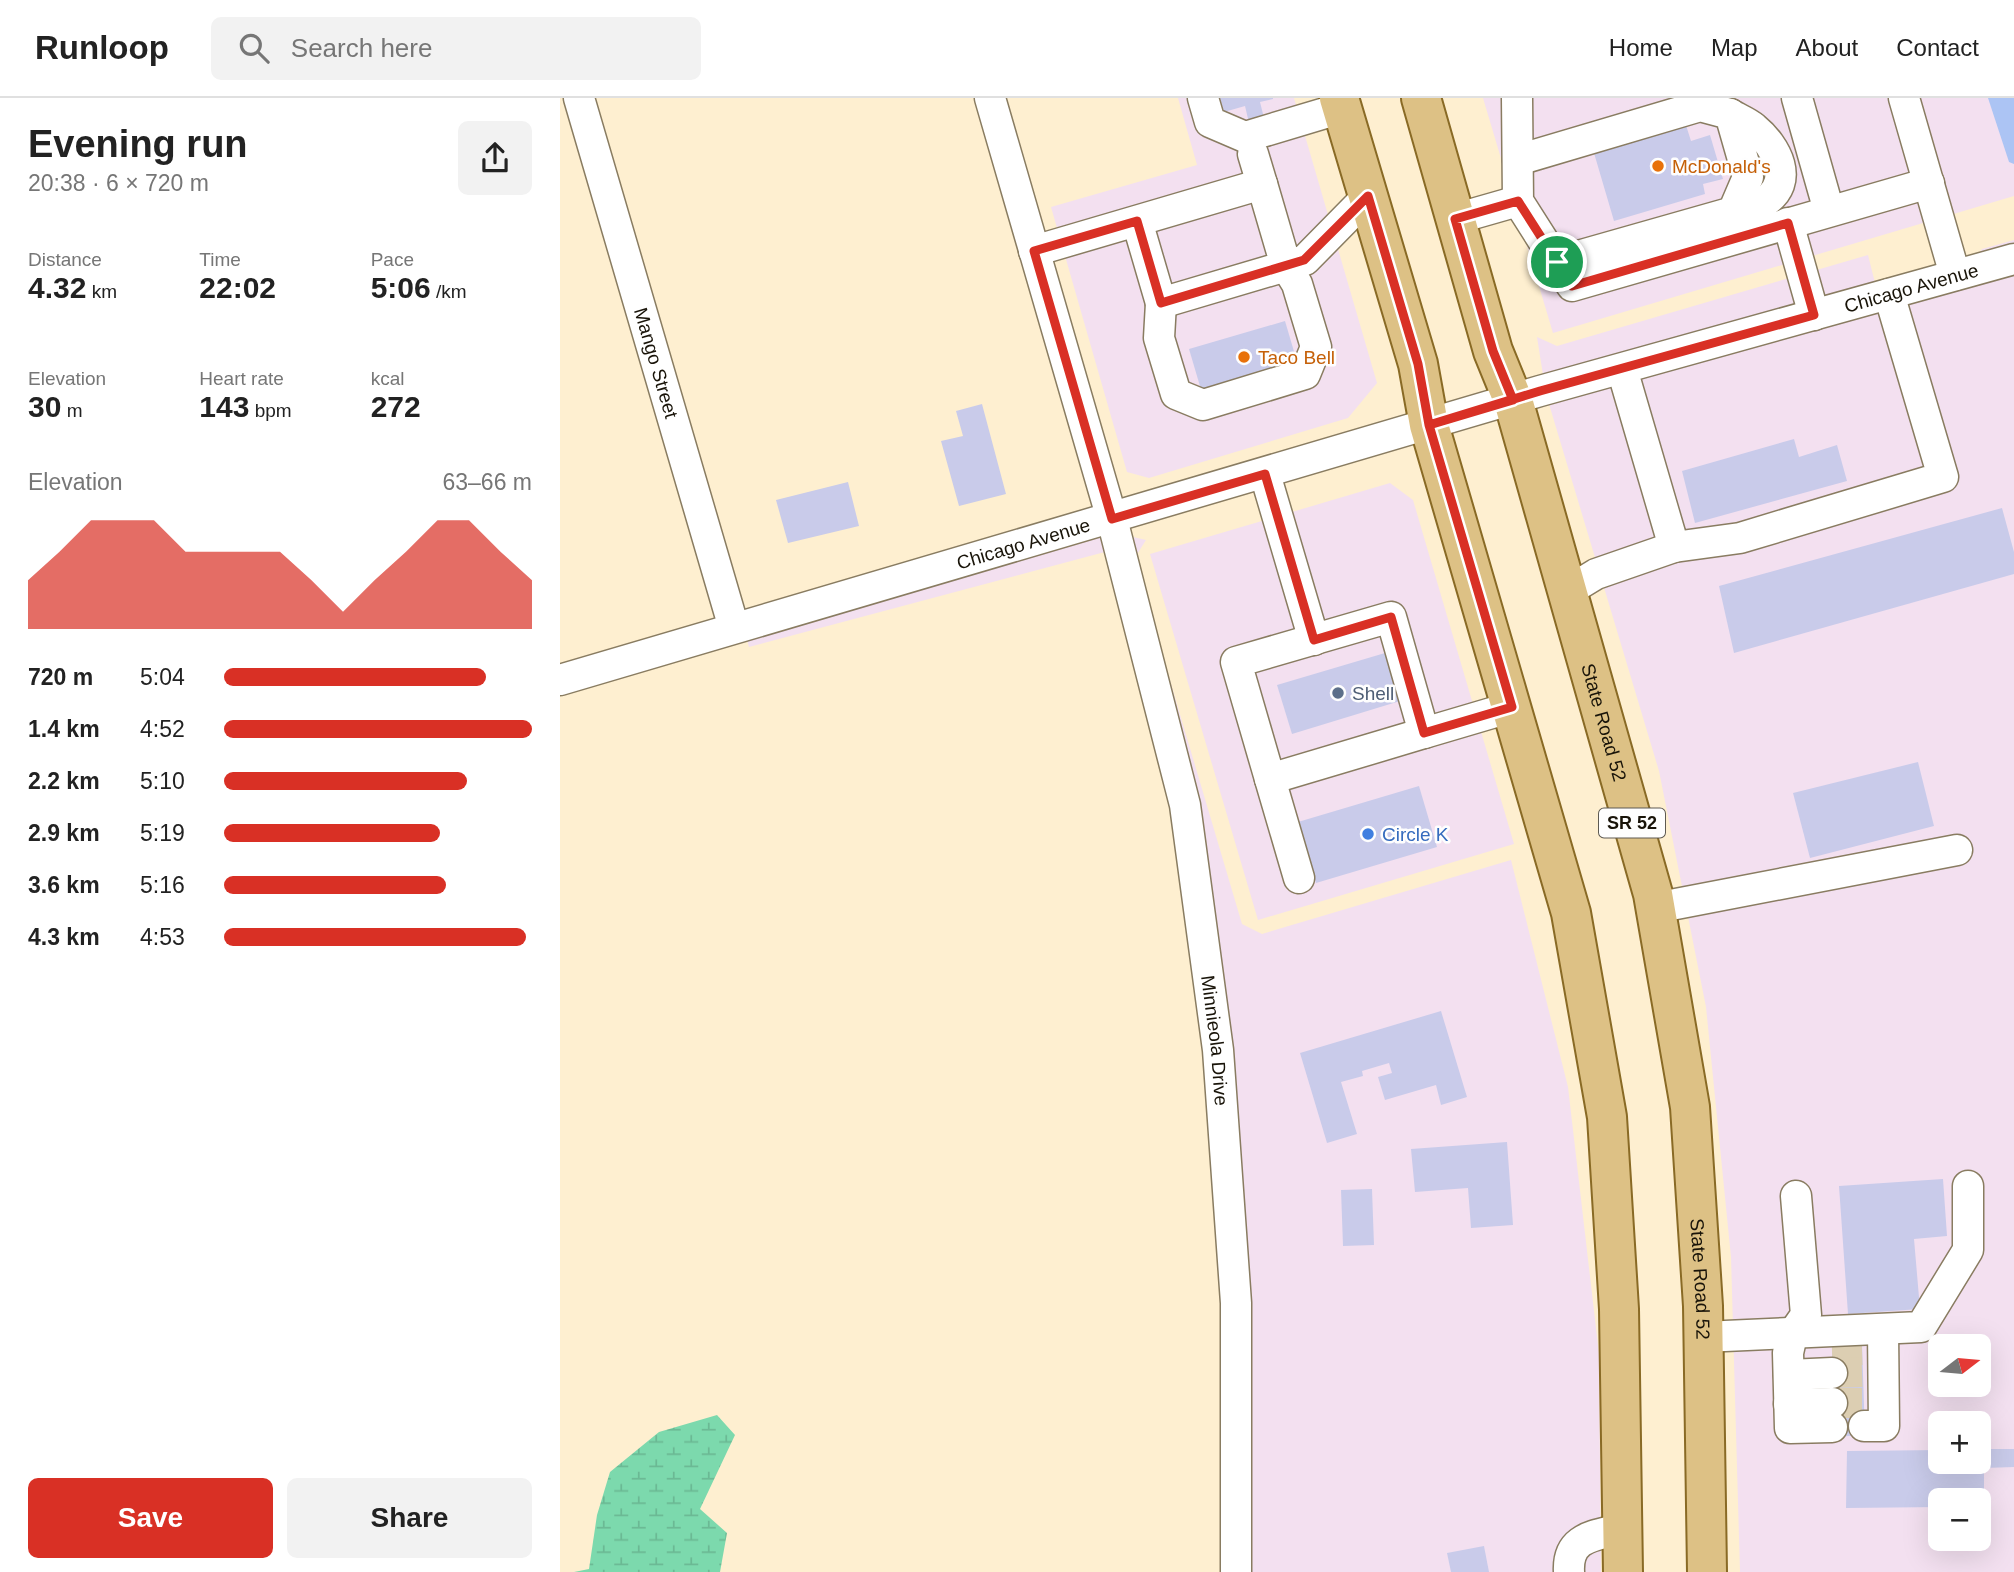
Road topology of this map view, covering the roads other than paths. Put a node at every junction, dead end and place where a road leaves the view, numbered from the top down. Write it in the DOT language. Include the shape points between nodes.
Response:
graph roads {
  1 [pos="579,98"];
  2 [pos="990,98"];
  3 [pos="1203,98"];
  4 [pos="1421,98"];
  5 [pos="1517,98"];
  6 [pos="1797,98"];
  7 [pos="1904,98"];
  8 [pos="1340,103"];
  9 [pos="1252,154"];
  10 [pos="1518,160"];
  11 [pos="1929,183"];
  12 [pos="1262,184"];
  13 [pos="1368,196"];
  14 [pos="1518,201"];
  15 [pos="1829,211"];
  16 [pos="1455,219"];
  17 [pos="1137,221"];
  18 [pos="1788,223"];
  19 [pos="1034,251"];
  20 [pos="2014,259"];
  21 [pos="1557,262"];
  22 [pos="1286,266"];
  23 [pos="1955,275"];
  24 [pos="1889,294"];
  25 [pos="1161,303"];
  26 [pos="1814,315"];
  27 [pos="1622,369"];
  28 [pos="1513,400"];
  29 [pos="1429,425"];
  30 [pos="1265,474"];
  31 [pos="1112,519"];
  32 [pos="1674,547"];
  33 [pos="1567,591"];
  34 [pos="734,628"];
  35 [pos="1314,640"];
  36 [pos="560,681"];
  37 [pos="1512,707"];
  38 [pos="1424,733"];
  39 [pos="1270,779"];
  40 [pos="1957,850"];
  41 [pos="1299,878"];
  42 [pos="1655,908"];
  43 [pos="1968,1186"];
  44 [pos="1796,1195"];
  45 [pos="1703,1337"];
  46 [pos="1875,1354"];
  47 [pos="1832,1362"];
  48 [pos="1790,1366"];
  49 [pos="1871,1410"];
  50 [pos="1832,1415"];
  51 [pos="1623,1528"];
  52 [pos="1236,1572"];
  53 [pos="1569,1572"];
  54 [pos="1623,1572"];
  55 [pos="1707,1572"];
  1 -- 34 [label="street, Mango Street"];
  2 -- 19 [label="street, Minnieola Drive"];
  3 -- 8 [label="street" via="1210,122 1245,138"];
  4 -- 16 [label="main road, State Road 52 / SR 52"];
  5 -- 10 [label="street"];
  6 -- 15 [label="street"];
  7 -- 11 [label="street"];
  8 -- 13 [label="main road"];
  9 -- 12 [label="street"];
  10 -- 14 [label="street"];
  10 -- 21 [label="street" via="1700,106 1730,114 1748,177 1732,212"];
  11 -- 15 [label="street"];
  11 -- 23 [label="street"];
  12 -- 17 [label="street"];
  12 -- 22 [label="street"];
  13 -- 22 [label="street" via="1304,260"];
  13 -- 29 [label="main road" via="1418,364"];
  14 -- 16 [label="street"];
  14 -- 21 [label="street"];
  15 -- 18 [label="street"];
  16 -- 28 [label="main road, State Road 52 / SR 52" via="1493,351"];
  17 -- 19 [label="street"];
  17 -- 25 [label="street"];
  18 -- 21 [label="street" via="1572,286"];
  18 -- 26 [label="street"];
  19 -- 31 [label="street, Minnieola Drive"];
  20 -- 23 [label="street, Chicago Avenue"];
  22 -- 25 [label="street"];
  22 -- 25 [label="street" via="1297,284 1316,347 1304,374 1203,405 1176,394 1159,338"];
  23 -- 24 [label="street, Chicago Avenue"];
  24 -- 26 [label="street, Chicago Avenue"];
  24 -- 32 [label="street" via="1942,477 1740,538"];
  26 -- 27 [label="street, Chicago Avenue"];
  27 -- 28 [label="street, Chicago Avenue"];
  27 -- 32 [label="street"];
  28 -- 29 [label="street, Chicago Avenue"];
  28 -- 33 [label="main road, State Road 52 / SR 52"];
  29 -- 30 [label="street, Chicago Avenue"];
  29 -- 37 [label="main road"];
  30 -- 31 [label="street, Chicago Avenue"];
  30 -- 35 [label="street"];
  31 -- 34 [label="street, Chicago Avenue"];
  31 -- 52 [label="street, Minnieola Drive" via="1185,805 1218,1050 1236,1303"];
  32 -- 33 [label="street" via="1596,574"];
  33 -- 42 [label="main road, State Road 52 / SR 52"];
  34 -- 36 [label="street, Chicago Avenue"];
  35 -- 38 [label="street" via="1391,617"];
  35 -- 39 [label="street" via="1236,662"];
  37 -- 38 [label="street"];
  37 -- 51 [label="main road" via="1571,914 1607,1117 1619,1309"];
  38 -- 39 [label="street"];
  39 -- 41 [label="street"];
  40 -- 42 [label="street"];
  42 -- 45 [label="main road, State Road 52 / SR 52" via="1690,1107"];
  43 -- 46 [label="street" via="1968,1250 1921,1328"];
  44 -- 48 [label="street" via="1806,1315"];
  45 -- 48 [label="street"];
  45 -- 55 [label="main road, State Road 52 / SR 52"];
  46 -- 48 [label="street"];
  46 -- 49 [label="street"];
  47 -- 48 [label="street"];
  48 -- 50 [label="street" via="1790,1428"];
  51 -- 53 [label="street" via="1580,1541 1568,1558"];
  51 -- 54 [label="main road"];
}
